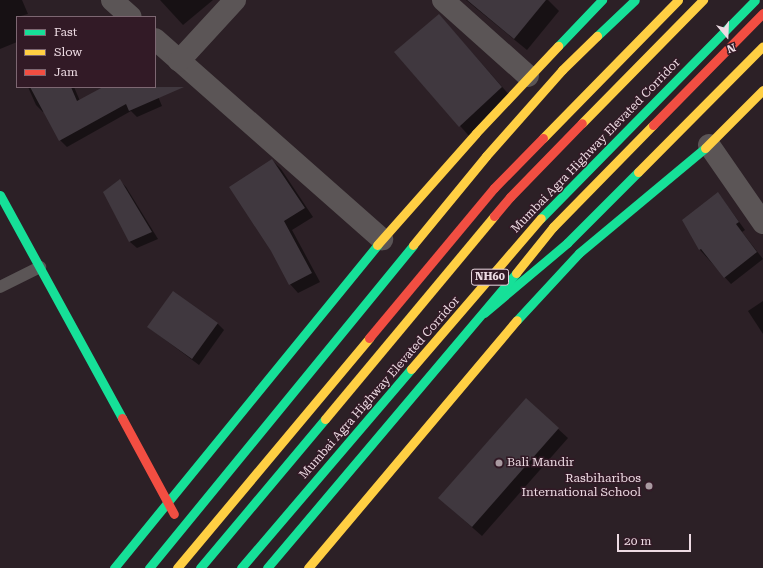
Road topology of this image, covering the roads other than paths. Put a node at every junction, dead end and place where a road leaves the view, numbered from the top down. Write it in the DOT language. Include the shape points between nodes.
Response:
graph roads {
  1 [pos="112,0"];
  2 [pos="235,0"];
  3 [pos="443,0"];
  4 [pos="602,0"];
  5 [pos="635,0"];
  6 [pos="678,0"];
  7 [pos="703,0"];
  8 [pos="755,0"];
  9 [pos="763,13"];
  10 [pos="130,16"];
  11 [pos="156,40"];
  12 [pos="763,46"];
  13 [pos="179,61"];
  14 [pos="528,76"];
  15 [pos="763,90"];
  16 [pos="709,145"];
  17 [pos="0,195"];
  18 [pos="763,223"];
  19 [pos="382,239"];
  20 [pos="40,267"];
  21 [pos="0,287"];
  22 [pos="484,314"];
  23 [pos="167,503"];
  24 [pos="188,537"];
  25 [pos="114,568"];
  26 [pos="149,568"];
  27 [pos="176,568"];
  28 [pos="200,568"];
  29 [pos="210,568"];
  30 [pos="241,568"];
  31 [pos="267,568"];
  32 [pos="308,568"];
  1 -- 10 [label="street"];
  2 -- 13 [label="street"];
  3 -- 14 [label="street"];
  4 -- 14 [label="main road"];
  5 -- 24 [label="main road" via="562,70 486,156"];
  6 -- 24 [label="main road" via="494,188"];
  7 -- 28 [label="main road, Mumbai Agra Highway Elevated Corridor / NH60, bridge" via="510,197"];
  8 -- 30 [label="main road, Mumbai Agra Highway Elevated Corridor / NH60" via="537,222"];
  9 -- 22 [label="main road" via="553,227"];
  11 -- 13 [label="street"];
  12 -- 22 [label="main road" via="567,243"];
  13 -- 19 [label="street"];
  14 -- 19 [label="main road"];
  15 -- 16 [label="main road"];
  16 -- 18 [label="street"];
  16 -- 32 [label="main road" via="579,253 498,340"];
  17 -- 20 [label="main road"];
  19 -- 23 [label="main road"];
  20 -- 21 [label="lane"];
  20 -- 23 [label="main road"];
  22 -- 31 [label="main road"];
  23 -- 24 [label="main road"];
  23 -- 25 [label="main road"];
  24 -- 26 [label="main road"];
  24 -- 27 [label="main road"];
  24 -- 29 [label="main road"];
}
